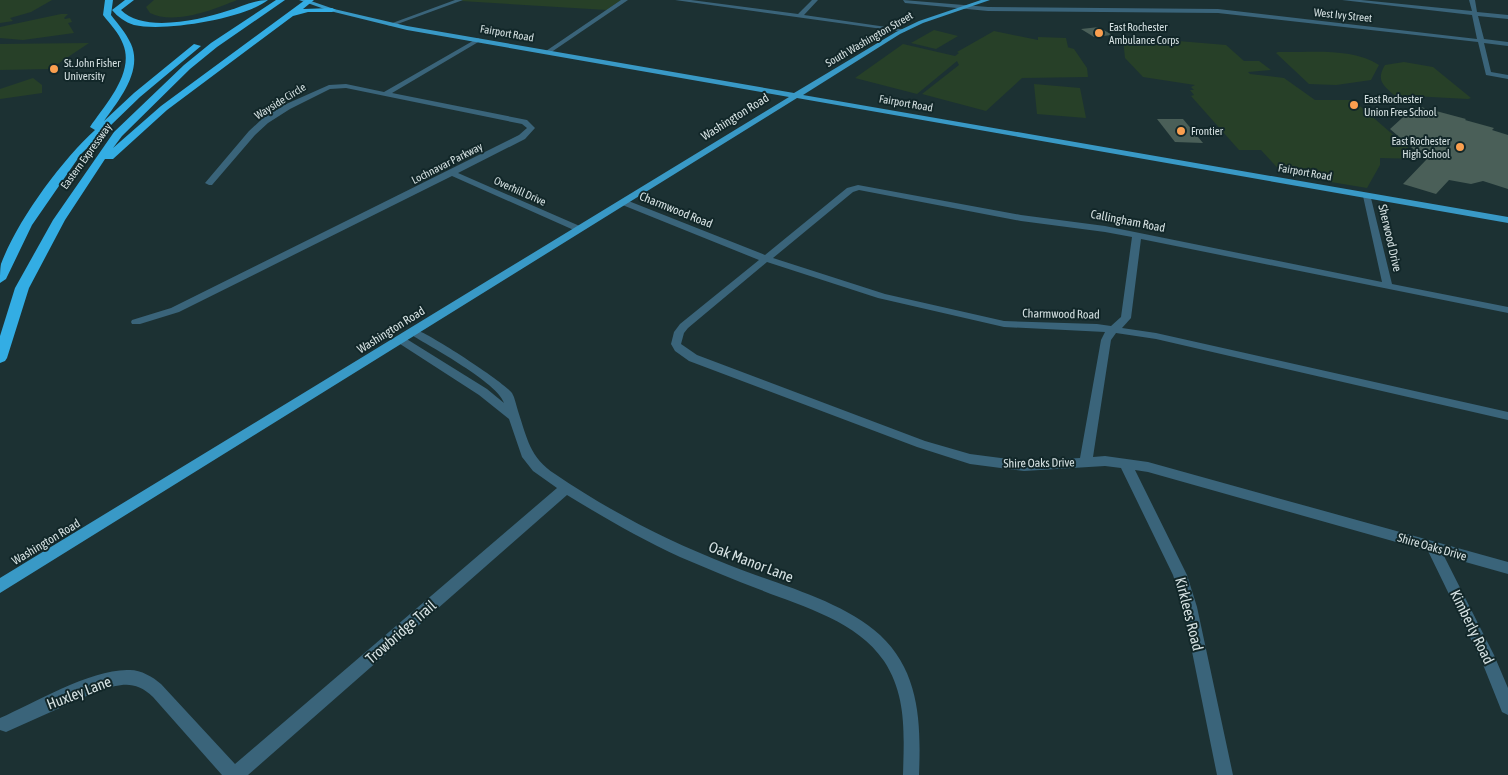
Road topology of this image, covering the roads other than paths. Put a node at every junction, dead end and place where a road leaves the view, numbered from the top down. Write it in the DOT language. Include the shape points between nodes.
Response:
graph roads {
  1 [pos="109,0"];
  2 [pos="120,0"];
  3 [pos="130,0"];
  4 [pos="460,0"];
  5 [pos="625,0"];
  6 [pos="678,0"];
  7 [pos="815,0"];
  8 [pos="987,0"];
  9 [pos="1346,0"];
  10 [pos="1472,0"];
  11 [pos="272,1"];
  12 [pos="306,1"];
  13 [pos="905,1"];
  14 [pos="326,6"];
  15 [pos="966,7"];
  16 [pos="116,10"];
  17 [pos="1475,14"];
  18 [pos="800,16"];
  19 [pos="1508,17"];
  20 [pos="282,19"];
  21 [pos="390,25"];
  22 [pos="904,30"];
  23 [pos="478,40"];
  24 [pos="1481,41"];
  25 [pos="1508,44"];
  26 [pos="548,52"];
  27 [pos="1508,77"];
  28 [pos="385,94"];
  29 [pos="795,96"];
  30 [pos="77,152"];
  31 [pos="452,173"];
  32 [pos="86,178"];
  33 [pos="209,182"];
  34 [pos="1367,196"];
  35 [pos="623,202"];
  36 [pos="1508,220"];
  37 [pos="579,229"];
  38 [pos="1137,235"];
  39 [pos="766,259"];
  40 [pos="0,278"];
  41 [pos="1388,286"];
  42 [pos="1508,310"];
  43 [pos="136,322"];
  44 [pos="1116,328"];
  45 [pos="414,332"];
  46 [pos="400,340"];
  47 [pos="0,358"];
  48 [pos="1508,416"];
  49 [pos="514,418"];
  50 [pos="1086,462"];
  51 [pos="1125,463"];
  52 [pos="566,488"];
  53 [pos="1433,548"];
  54 [pos="1508,568"];
  55 [pos="0,586"];
  56 [pos="1508,707"];
  57 [pos="6,724"];
  58 [pos="234,775"];
  59 [pos="911,775"];
  60 [pos="1225,775"];
  1 -- 30 [label="highway" via="107,16 128,45 128,72 120,91"];
  2 -- 16 [label="highway"];
  3 -- 16 [label="highway"];
  4 -- 21 [label="street"];
  5 -- 26 [label="street"];
  6 -- 18 [label="street"];
  7 -- 18 [label="street"];
  8 -- 15 [label="main road, South Washington Street"];
  9 -- 17 [label="street"];
  10 -- 17 [label="street"];
  11 -- 16 [label="highway" via="220,17 178,24 154,25 125,20"];
  11 -- 30 [label="highway, Eastern Expressway" via="177,61"];
  11 -- 32 [label="highway, Eastern Expressway" via="157,94 118,134"];
  12 -- 14 [label="main road, Fairport Road"];
  12 -- 20 [label="highway"];
  13 -- 15 [label="street, West Ivy Street"];
  14 -- 20 [label="highway"];
  14 -- 21 [label="main road, Fairport Road"];
  15 -- 22 [label="main road, South Washington Street"];
  15 -- 24 [label="street, West Ivy Street" via="1209,11"];
  17 -- 19 [label="street"];
  17 -- 24 [label="street"];
  18 -- 22 [label="street"];
  20 -- 32 [label="highway" via="164,108"];
  21 -- 23 [label="main road, Fairport Road"];
  22 -- 29 [label="main road, South Washington Street"];
  23 -- 26 [label="main road, Fairport Road"];
  23 -- 28 [label="street"];
  24 -- 25 [label="street, West Ivy Street"];
  24 -- 27 [label="street" via="1488,74"];
  26 -- 29 [label="main road, Fairport Road"];
  28 -- 31 [label="street, Lochnavar Parkway" via="524,122 530,126 522,137"];
  28 -- 33 [label="street, Wayside Circle" via="337,86 315,92 257,127"];
  29 -- 34 [label="main road, Fairport Road"];
  29 -- 35 [label="main road, Washington Road"];
  30 -- 40 [label="highway, Eastern Expressway" via="26,225"];
  31 -- 37 [label="street, Overhill Drive"];
  31 -- 43 [label="street, Lochnavar Parkway" via="175,310"];
  32 -- 47 [label="highway, Eastern Expressway" via="22,288"];
  34 -- 36 [label="main road, Fairport Road"];
  34 -- 41 [label="street, Sherwood Drive"];
  35 -- 37 [label="main road, Washington Road"];
  35 -- 39 [label="street, Charmwood Road"];
  37 -- 45 [label="main road, Washington Road"];
  38 -- 39 [label="street, Callingham Road" via="1021,218 858,187 850,190"];
  38 -- 41 [label="street, Callingham Road"];
  38 -- 44 [label="street" via="1126,318"];
  39 -- 44 [label="street, Charmwood Road" via="882,296 990,321 1033,326"];
  39 -- 50 [label="street, Shire Oaks Drive" via="684,326 676,338 679,349 693,358 962,457 1024,466"];
  41 -- 42 [label="street, Callingham Road"];
  44 -- 48 [label="street, Charmwood Road"];
  44 -- 50 [label="street" via="1106,340"];
  45 -- 46 [label="main road, Washington Road"];
  45 -- 49 [label="street, Oak Manor Lane" via="492,382 507,395"];
  46 -- 49 [label="street" via="483,392"];
  46 -- 55 [label="main road, Washington Road"];
  49 -- 52 [label="street, Oak Manor Lane" via="526,454 537,468"];
  50 -- 51 [label="street, Shire Oaks Drive"];
  51 -- 53 [label="street, Shire Oaks Drive" via="1170,472"];
  51 -- 60 [label="street, Kirklees Road" via="1180,575 1190,607"];
  52 -- 58 [label="street, Trowbridge Trail"];
  52 -- 59 [label="street, Oak Manor Lane" via="700,560 826,608 871,636 900,674 908,696"];
  53 -- 54 [label="street, Shire Oaks Drive"];
  53 -- 56 [label="street, Kimberly Road" via="1489,660"];
  57 -- 58 [label="street, Huxley Lane" via="111,679 138,679 151,684 159,692"];
}
